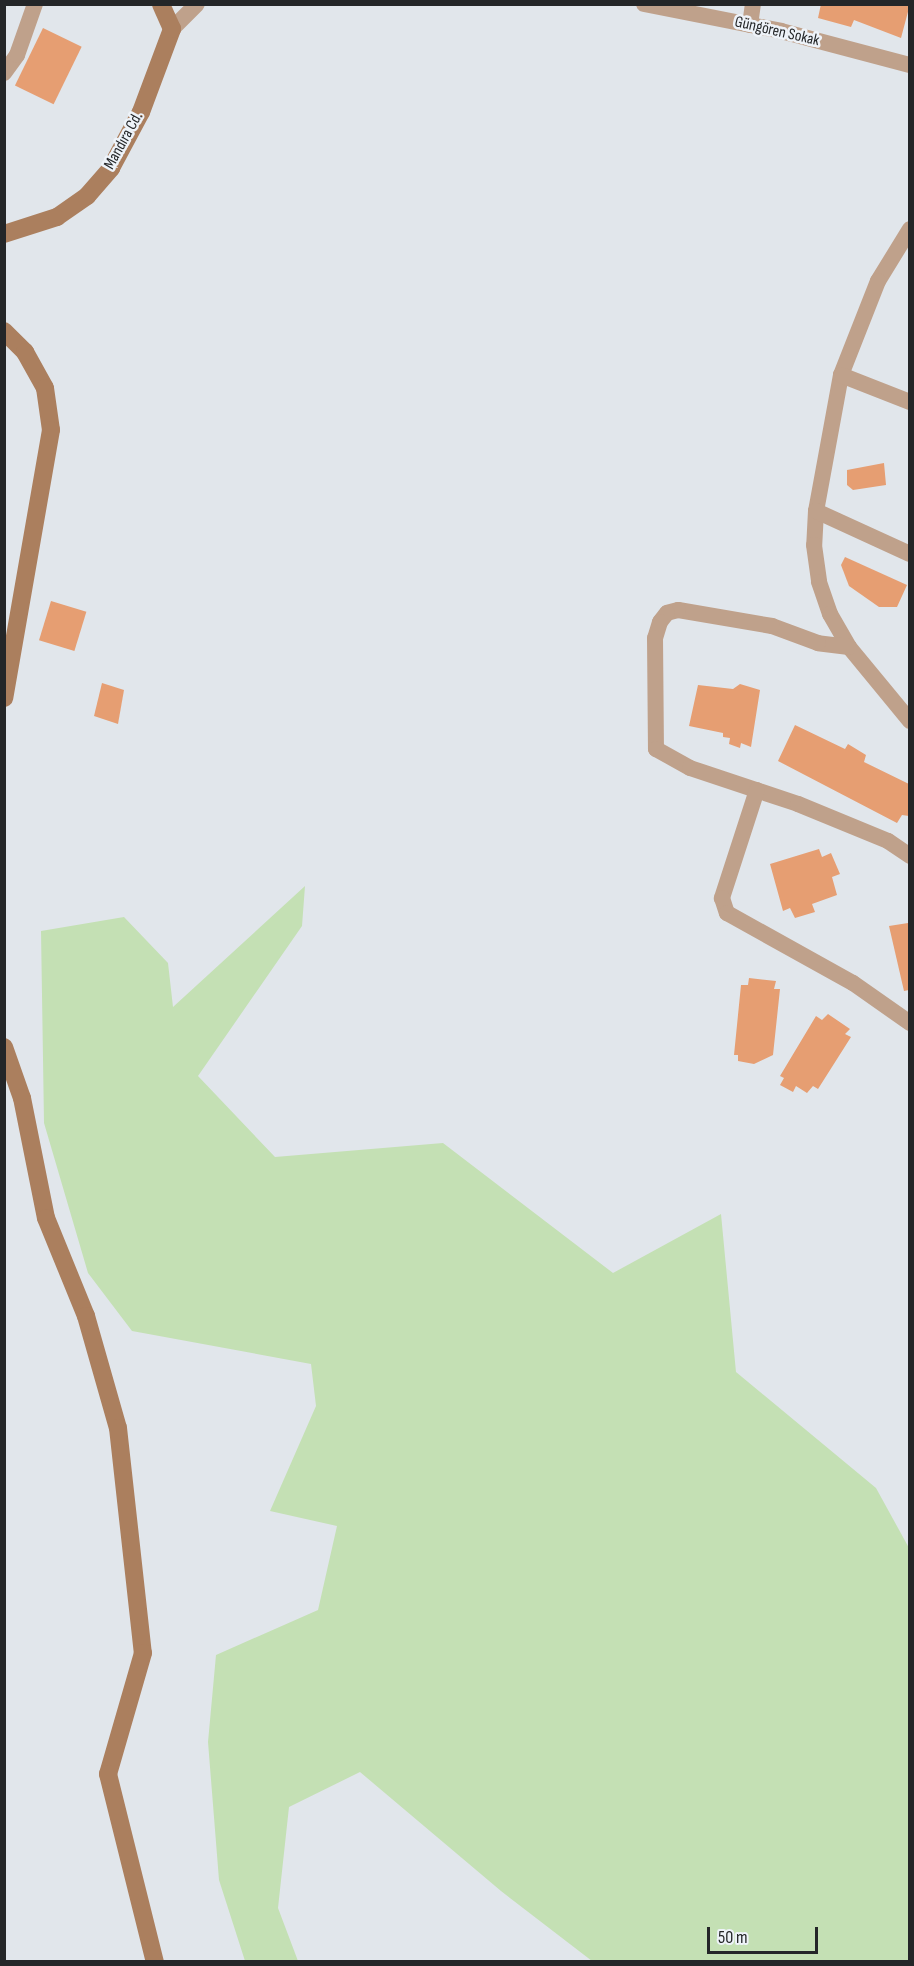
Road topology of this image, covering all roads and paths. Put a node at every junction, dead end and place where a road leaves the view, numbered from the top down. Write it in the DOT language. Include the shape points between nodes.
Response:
graph roads {
  1 [pos="35,4"];
  2 [pos="161,4"];
  3 [pos="197,4"];
  4 [pos="644,4"];
  5 [pos="753,4"];
  6 [pos="750,25"];
  7 [pos="172,29"];
  8 [pos="909,65"];
  9 [pos="4,73"];
  10 [pos="909,229"];
  11 [pos="4,234"];
  12 [pos="4,331"];
  13 [pos="841,375"];
  14 [pos="909,402"];
  15 [pos="816,511"];
  16 [pos="909,554"];
  17 [pos="849,647"];
  18 [pos="4,698"];
  19 [pos="907,714"];
  20 [pos="757,790"];
  21 [pos="909,856"];
  22 [pos="909,1023"];
  23 [pos="4,1047"];
  24 [pos="155,1962"];
  1 -- 9 [label="street" via="17,55"];
  2 -- 7 [label="street"];
  3 -- 7 [label="street"];
  4 -- 6 [label="street, Güngören Sokak"];
  5 -- 6 [label="street"];
  6 -- 8 [label="street, Güngören Sokak"];
  7 -- 11 [label="street, Mandıra Cd." via="141,112 111,168 87,196 57,217"];
  10 -- 13 [label="street" via="878,281"];
  12 -- 18 [label="street" via="25,352 45,387 51,430"];
  13 -- 14 [label="street"];
  13 -- 15 [label="street"];
  15 -- 16 [label="street"];
  15 -- 17 [label="street" via="814,545 819,582 830,614"];
  17 -- 19 [label="street"];
  17 -- 20 [label="street" via="818,643 772,626 678,610 660,621 656,638 656,749 679,764"];
  20 -- 21 [label="street" via="888,841"];
  20 -- 22 [label="street" via="722,898 727,914 833,971"];
  23 -- 24 [label="street" via="22,1098 46,1218 86,1316 118,1428 143,1653 108,1774"];
}
